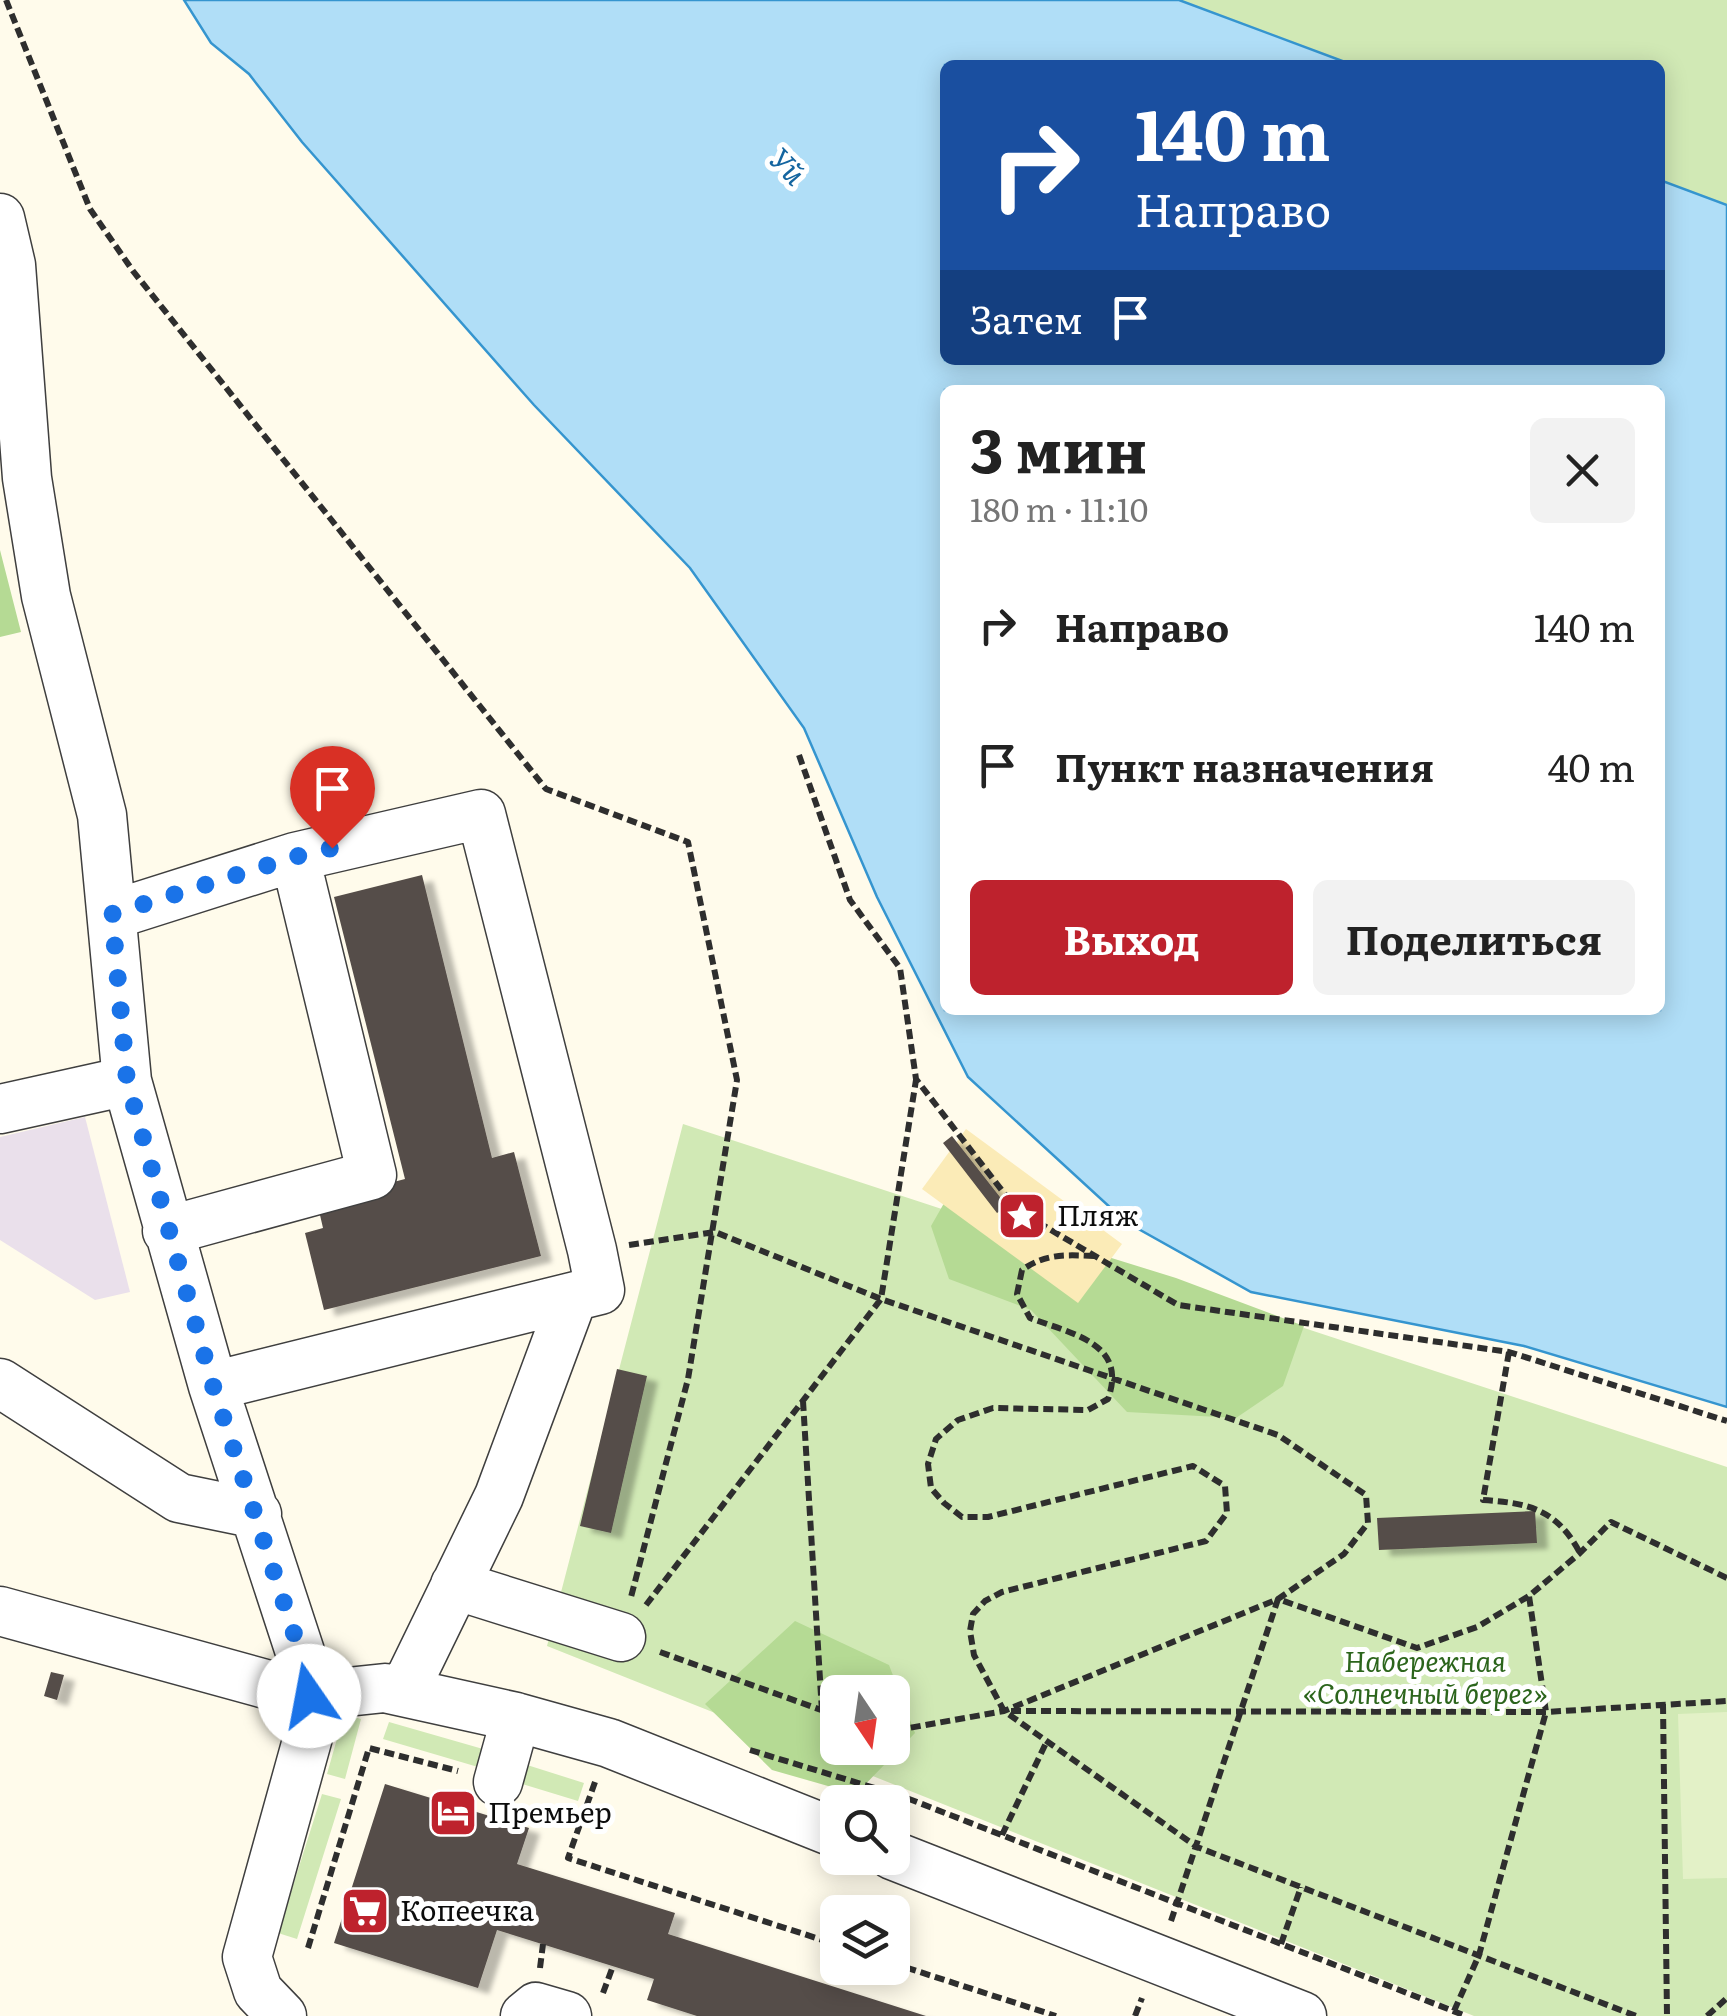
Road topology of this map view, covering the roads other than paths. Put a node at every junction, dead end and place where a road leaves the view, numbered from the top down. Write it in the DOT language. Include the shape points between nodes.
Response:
graph roads {
  1 [pos="0,218"];
  2 [pos="294,857"];
  3 [pos="112,914"];
  4 [pos="127,1081"];
  5 [pos="0,1109"];
  6 [pos="167,1231"];
  7 [pos="573,1297"];
  8 [pos="0,1382"];
  9 [pos="213,1386"];
  10 [pos="257,1514"];
  11 [pos="455,1586"];
  12 [pos="0,1611"];
  13 [pos="621,1637"];
  14 [pos="305,1674"];
  15 [pos="404,1690"];
  16 [pos="516,1717"];
  17 [pos="498,1782"];
  18 [pos="820,1827"];
  19 [pos="910,1863"];
  20 [pos="282,2016"];
  21 [pos="525,2016"];
  22 [pos="566,2016"];
  23 [pos="1302,2016"];
  1 -- 3 [label="street" via="42,576 102,816"];
  2 -- 3 [label="street"];
  2 -- 6 [label="street" via="372,1174"];
  2 -- 7 [label="street" via="480,814 600,1290"];
  3 -- 4 [label="street"];
  4 -- 5 [label="street"];
  4 -- 6 [label="street"];
  6 -- 9 [label="street"];
  7 -- 9 [label="street"];
  7 -- 11 [label="street" via="499,1496"];
  8 -- 10 [label="street" via="179,1498"];
  9 -- 10 [label="street"];
  10 -- 14 [label="street"];
  11 -- 13 [label="street"];
  11 -- 15 [label="street"];
  12 -- 14 [label="street"];
  14 -- 15 [label="street"];
  14 -- 20 [label="street" via="308,1737 247,1957 258,1991"];
  15 -- 16 [label="street"];
  16 -- 17 [label="street"];
  16 -- 18 [label="street" via="608,1744"];
  19 -- 23 [label="street"];
  21 -- 22 [label="street" via="536,2007"];
}
